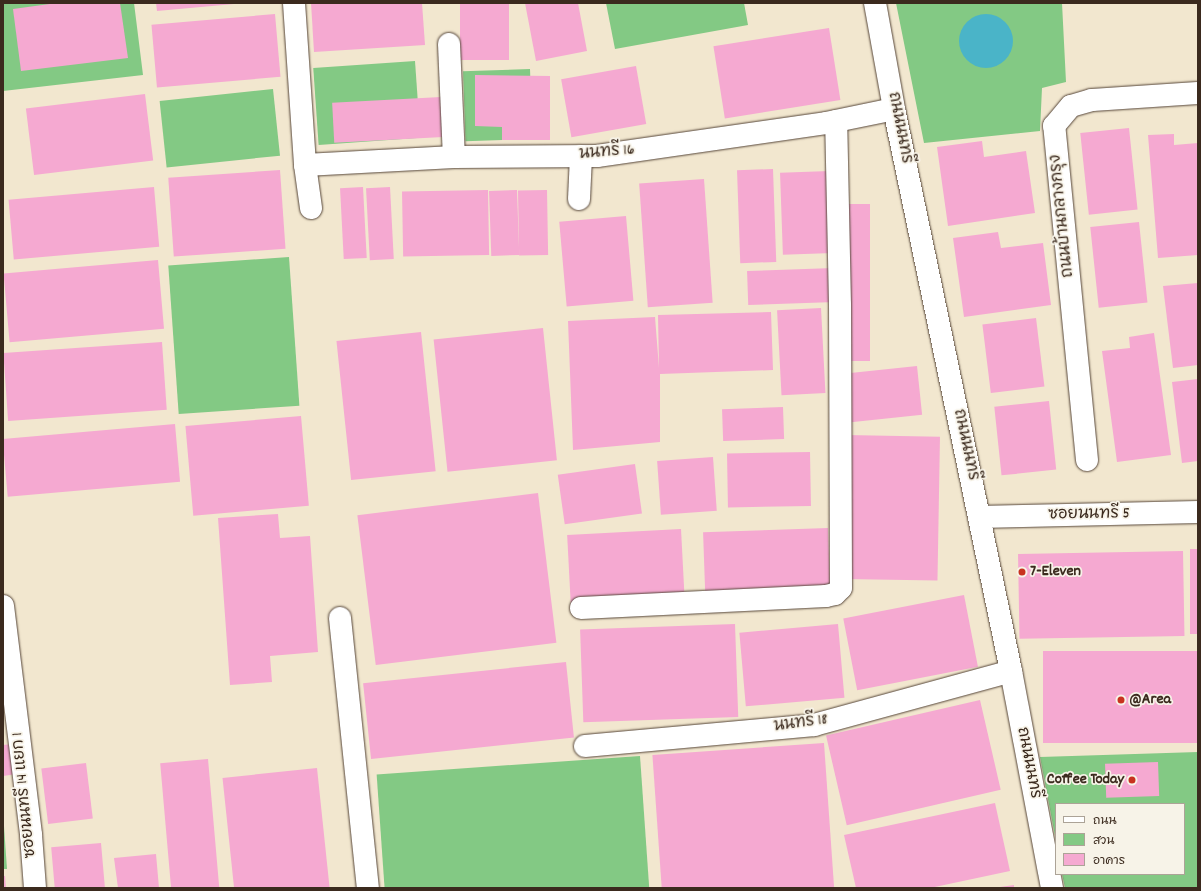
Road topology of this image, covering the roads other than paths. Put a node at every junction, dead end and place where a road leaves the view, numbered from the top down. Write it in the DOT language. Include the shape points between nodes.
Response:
graph roads {
  1 [pos="294,3"];
  2 [pos="875,3"];
  3 [pos="449,44"];
  4 [pos="1198,93"];
  5 [pos="894,109"];
  6 [pos="836,121"];
  7 [pos="581,156"];
  8 [pos="454,157"];
  9 [pos="311,165"];
  10 [pos="579,199"];
  11 [pos="311,208"];
  12 [pos="1087,460"];
  13 [pos="1198,512"];
  14 [pos="980,517"];
  15 [pos="3,606"];
  16 [pos="581,608"];
  17 [pos="340,618"];
  18 [pos="1011,672"];
  19 [pos="585,746"];
  20 [pos="35,888"];
  21 [pos="368,888"];
  22 [pos="1052,888"];
  1 -- 9 [label="street"];
  2 -- 5 [label="street, ถนนนนทรี"];
  3 -- 8 [label="street"];
  4 -- 12 [label="street, ถนนบ้านกลางกรุง" via="1092,100 1071,106 1054,126"];
  5 -- 6 [label="street, นนทรี 16"];
  5 -- 14 [label="street, ถนนนนทรี"];
  6 -- 7 [label="street, นนทรี 16" via="597,156"];
  6 -- 16 [label="street" via="840,305 840,588 835,594 826,596"];
  7 -- 8 [label="street, นนทรี 16"];
  7 -- 10 [label="street"];
  8 -- 9 [label="street, นนทรี 16"];
  9 -- 11 [label="street"];
  13 -- 14 [label="street, ซอยนนทรี 5"];
  14 -- 18 [label="street, ถนนนนทรี"];
  15 -- 20 [label="street, ซอยนนทรี 14 แยก 1"];
  17 -- 21 [label="street"];
  18 -- 19 [label="street, นนทรี 18" via="814,725"];
  18 -- 22 [label="street, ถนนนนทรี"];
}
